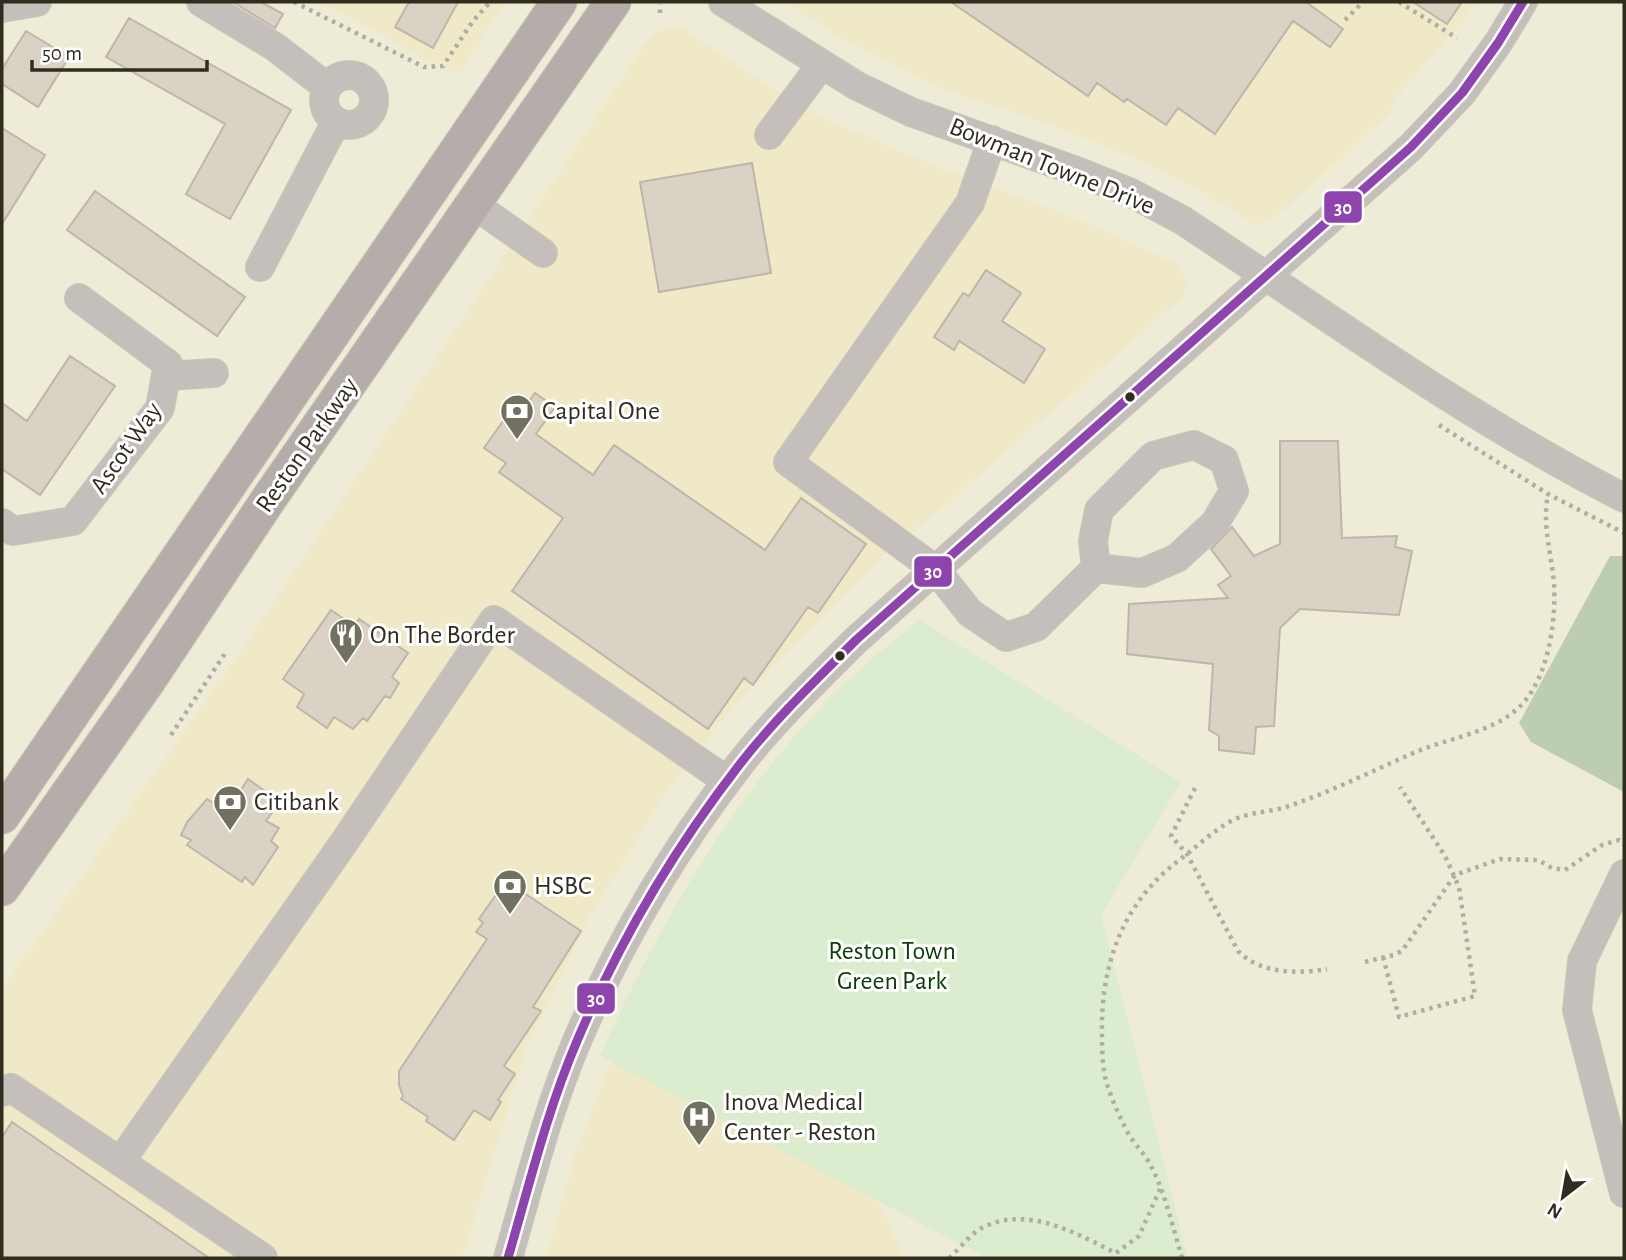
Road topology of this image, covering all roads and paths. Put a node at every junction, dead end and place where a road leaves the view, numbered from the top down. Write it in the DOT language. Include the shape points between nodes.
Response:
graph roads {
  1 [pos="37,2"];
  2 [pos="201,2"];
  3 [pos="294,2"];
  4 [pos="490,2"];
  5 [pos="559,2"];
  6 [pos="613,2"];
  7 [pos="723,2"];
  8 [pos="1363,2"];
  9 [pos="1399,2"];
  10 [pos="1523,2"];
  11 [pos="660,4"];
  12 [pos="2,8"];
  13 [pos="660,13"];
  14 [pos="1345,20"];
  15 [pos="1457,38"];
  16 [pos="821,65"];
  17 [pos="327,87"];
  18 [pos="336,122"];
  19 [pos="769,135"];
  20 [pos="992,140"];
  21 [pos="473,204"];
  22 [pos="543,253"];
  23 [pos="260,267"];
  24 [pos="1266,275"];
  25 [pos="79,298"];
  26 [pos="214,373"];
  27 [pos="167,376"];
  28 [pos="1439,425"];
  29 [pos="1548,494"];
  30 [pos="1624,498"];
  31 [pos="2,523"];
  32 [pos="1624,533"];
  33 [pos="1096,568"];
  34 [pos="936,570"];
  35 [pos="226,652"];
  36 [pos="171,735"];
  37 [pos="727,782"];
  38 [pos="1195,788"];
  39 [pos="1400,788"];
  40 [pos="2,816"];
  41 [pos="1624,844"];
  42 [pos="1187,854"];
  43 [pos="1624,874"];
  44 [pos="1455,875"];
  45 [pos="2,888"];
  46 [pos="1383,957"];
  47 [pos="1365,962"];
  48 [pos="1328,969"];
  49 [pos="2,1092"];
  50 [pos="120,1162"];
  51 [pos="1161,1186"];
  52 [pos="1624,1193"];
  53 [pos="1116,1253"];
  54 [pos="263,1258"];
  55 [pos="508,1258"];
  56 [pos="949,1258"];
  57 [pos="1124,1258"];
  58 [pos="1182,1258"];
  1 -- 12 [label="street"];
  2 -- 17 [label="street" via="275,47"];
  3 -- 4 [label="path" via="424,67 443,66"];
  5 -- 40 [label="main road, Reston Parkway"];
  6 -- 21 [label="main road, Reston Parkway"];
  7 -- 16 [label="street, Bowman Towne Drive"];
  8 -- 14 [label="path"];
  9 -- 15 [label="path"];
  10 -- 24 [label="street" via="1462,93 1411,147"];
  11 -- 13 [label="path"];
  16 -- 19 [label="street"];
  16 -- 20 [label="street, Bowman Towne Drive" via="911,112"];
  17 -- 18 [label="street" via="327,113"];
  17 -- 18 [label="street" via="349,75 362,78 372,88 372,113 362,123"];
  18 -- 23 [label="street"];
  20 -- 24 [label="street, Bowman Towne Drive" via="1131,193"];
  20 -- 34 [label="street" via="970,203 789,462"];
  21 -- 22 [label="street"];
  21 -- 45 [label="main road, Reston Parkway"];
  24 -- 30 [label="street, Bowman Towne Drive" via="1478,416"];
  24 -- 34 [label="street"];
  25 -- 27 [label="street, Ascot Way" via="168,365"];
  26 -- 27 [label="street"];
  27 -- 31 [label="street, Ascot Way" via="160,408 73,522 13,530"];
  28 -- 29 [label="path"];
  29 -- 32 [label="path"];
  29 -- 42 [label="path" via="1545,522 1554,581 1552,625 1539,676 1519,707 1493,725 1435,744 1318,795 1236,819"];
  33 -- 33 [label="street" via="1142,573 1177,558 1215,523 1234,491 1224,460 1194,445 1153,456 1099,510 1093,541"];
  33 -- 34 [label="street" via="1035,627 1006,637 970,613"];
  34 -- 37 [label="street" via="797,699"];
  35 -- 36 [label="path"];
  37 -- 50 [label="street" via="494,620"];
  37 -- 55 [label="street" via="651,893 606,977 561,1086"];
  38 -- 42 [label="path" via="1171,836"];
  39 -- 44 [label="path"];
  41 -- 44 [label="path" via="1619,840 1602,845 1565,870 1538,860 1511,858"];
  42 -- 48 [label="path" via="1244,957 1290,972"];
  42 -- 51 [label="path" via="1152,884 1127,923 1110,962 1102,1013 1107,1083 1129,1133"];
  43 -- 52 [label="street" via="1582,961 1577,1010"];
  44 -- 46 [label="path" via="1410,942 1402,951"];
  44 -- 46 [label="path" via="1475,996 1399,1017"];
  46 -- 47 [label="path"];
  49 -- 50 [label="street" via="11,1088"];
  50 -- 54 [label="street"];
  51 -- 53 [label="path" via="1139,1236"];
  51 -- 58 [label="path"];
  53 -- 56 [label="path" via="1041,1221 1022,1219 985,1226"];
  53 -- 57 [label="path"];
}
